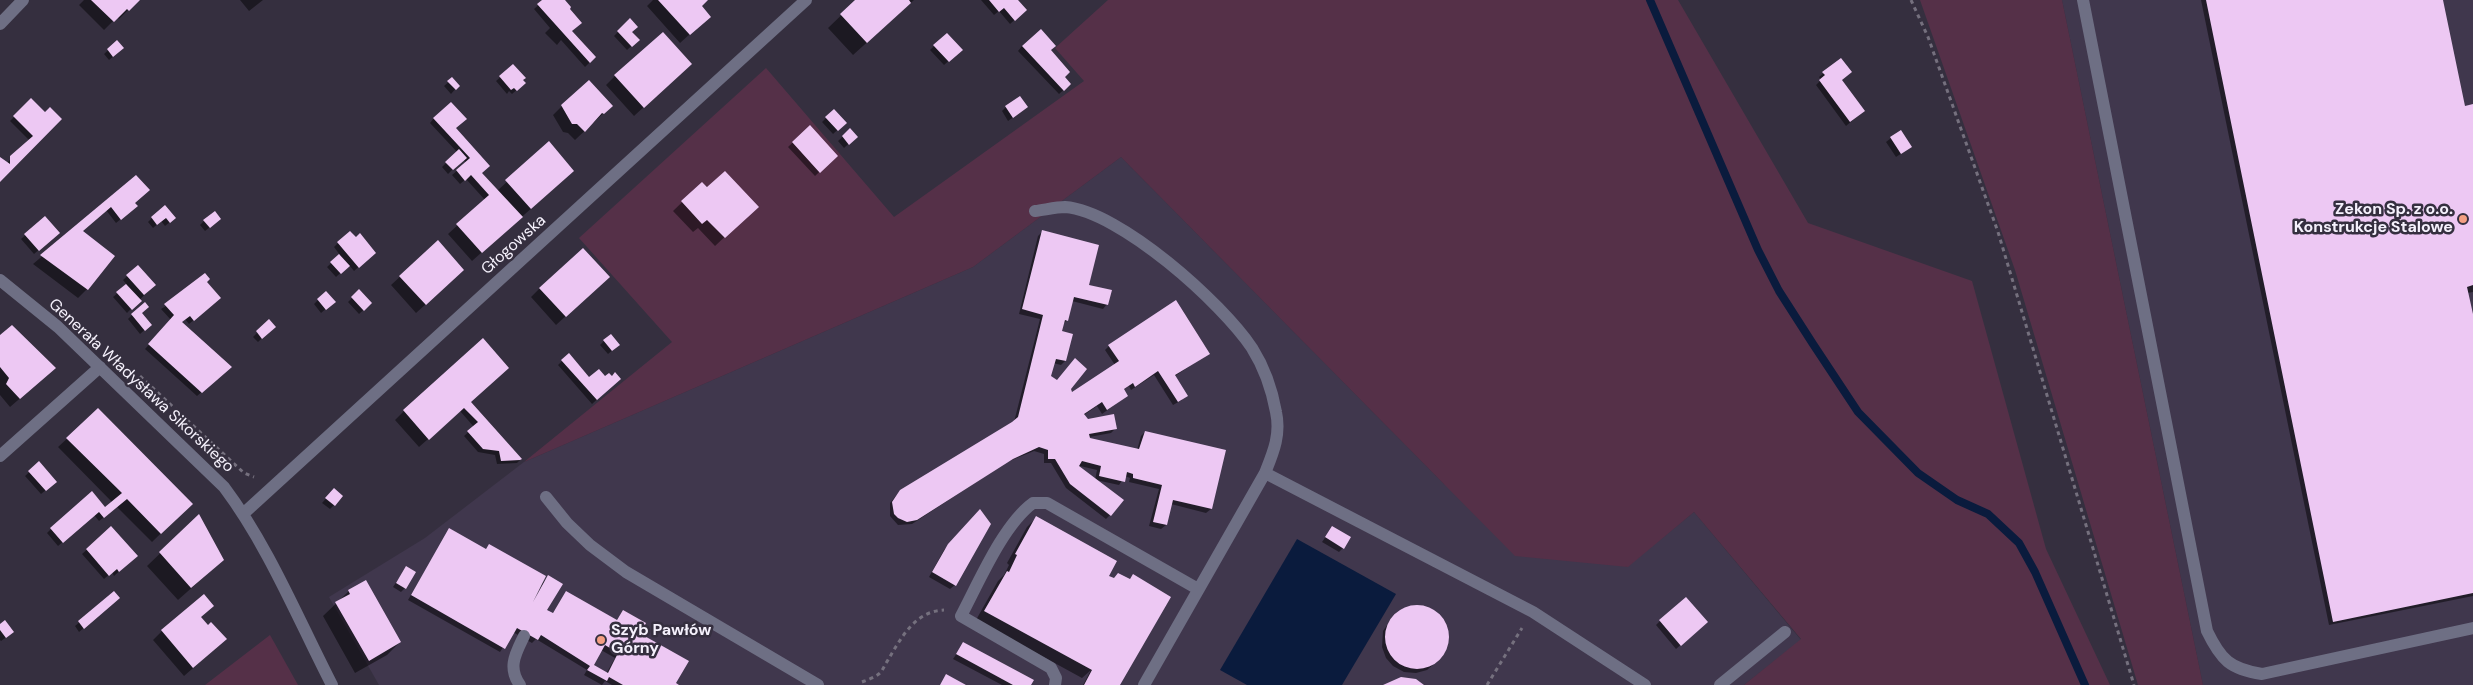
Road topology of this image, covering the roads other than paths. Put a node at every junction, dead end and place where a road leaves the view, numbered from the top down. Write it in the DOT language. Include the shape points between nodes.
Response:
graph roads {
  1 [pos="23,0"];
  2 [pos="806,0"];
  3 [pos="2082,0"];
  4 [pos="0,24"];
  5 [pos="1035,211"];
  6 [pos="0,280"];
  7 [pos="100,367"];
  8 [pos="0,456"];
  9 [pos="1265,474"];
  10 [pos="546,497"];
  11 [pos="243,514"];
  12 [pos="1198,589"];
  13 [pos="2473,628"];
  14 [pos="1785,632"];
  15 [pos="524,636"];
  16 [pos="332,685"];
  17 [pos="520,685"];
  18 [pos="818,685"];
  19 [pos="1055,685"];
  20 [pos="1144,685"];
  21 [pos="1645,685"];
  22 [pos="1720,685"];
  1 -- 4 [label="street"];
  2 -- 11 [label="street, Głogowska"];
  3 -- 13 [label="street" via="2207,631 2218,655 2240,670 2262,674"];
  5 -- 9 [label="street" via="1065,207 1096,217 1136,238 1198,286 1227,318 1256,356 1268,380 1277,413 1277,442"];
  6 -- 7 [label="street, Generała Władysława Sikorskiego" via="58,327"];
  7 -- 8 [label="street"];
  7 -- 11 [label="street, Generała Władysława Sikorskiego" via="224,487"];
  9 -- 12 [label="street"];
  9 -- 21 [label="street" via="1533,612"];
  10 -- 18 [label="street" via="566,523 626,572"];
  11 -- 16 [label="street, Generała Władysława Sikorskiego"];
  12 -- 19 [label="street" via="1047,503 1033,502 1011,526 961,616 1051,668 1056,678"];
  12 -- 20 [label="street"];
  14 -- 22 [label="street"];
  15 -- 17 [label="street" via="512,666 514,678"];
}
